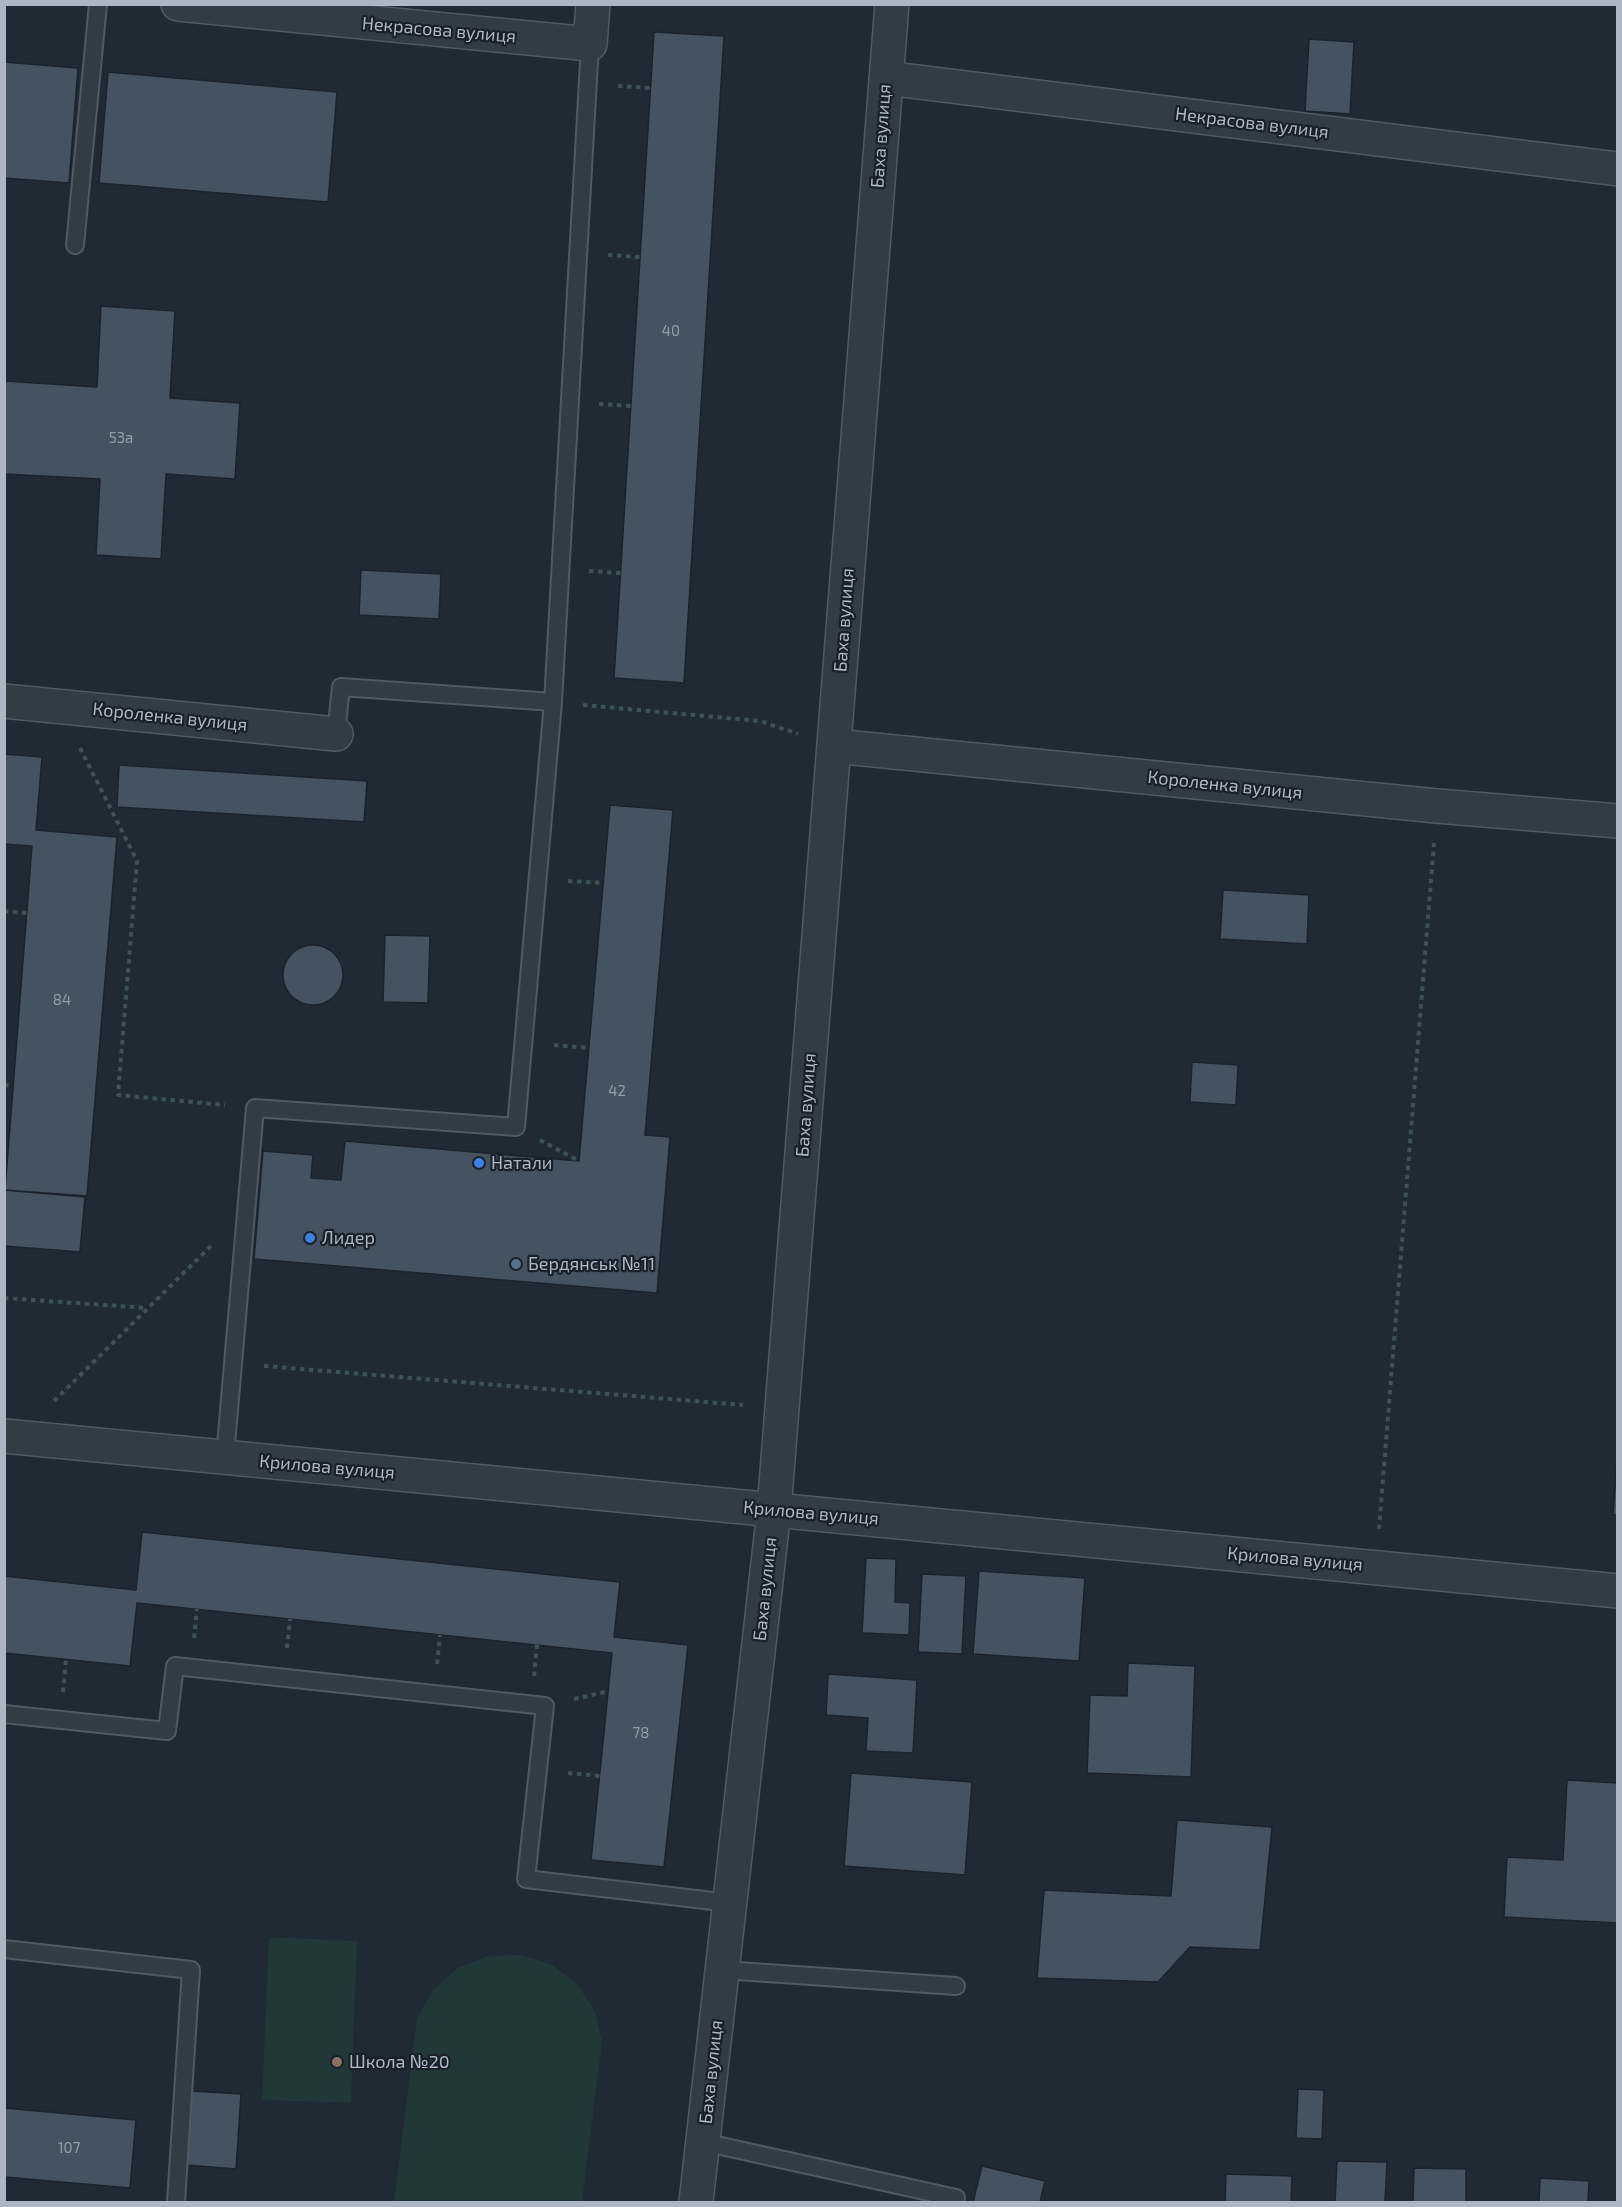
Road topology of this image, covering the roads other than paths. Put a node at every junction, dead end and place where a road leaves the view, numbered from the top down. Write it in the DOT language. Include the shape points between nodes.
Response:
graph roads {
  1 [pos="98,4"];
  2 [pos="178,4"];
  3 [pos="593,4"];
  4 [pos="892,4"];
  5 [pos="590,44"];
  6 [pos="886,78"];
  7 [pos="1617,169"];
  8 [pos="75,245"];
  9 [pos="4,701"];
  10 [pos="553,702"];
  11 [pos="336,734"];
  12 [pos="834,746"];
  13 [pos="1617,821"];
  14 [pos="11,1437"];
  15 [pos="225,1457"];
  16 [pos="774,1509"];
  17 [pos="1617,1591"];
  18 [pos="4,1714"];
  19 [pos="730,1903"];
  20 [pos="4,1949"];
  21 [pos="723,1970"];
  22 [pos="956,1986"];
  23 [pos="703,2142"];
  24 [pos="956,2198"];
  25 [pos="176,2202"];
  26 [pos="696,2202"];
  1 -- 8 [label="lane"];
  2 -- 5 [label="street, Некрасова вулиця"];
  3 -- 5 [label="street"];
  4 -- 6 [label="street, Баха вулиця"];
  5 -- 10 [label="lane"];
  6 -- 7 [label="street, Некрасова вулиця"];
  6 -- 12 [label="street, Баха вулиця"];
  9 -- 11 [label="street, Короленка вулиця"];
  10 -- 11 [label="lane" via="341,687"];
  10 -- 15 [label="lane" via="516,1127 255,1108"];
  12 -- 13 [label="street, Короленка вулиця"];
  12 -- 16 [label="street, Баха вулиця"];
  14 -- 15 [label="street, Крилова вулиця"];
  15 -- 16 [label="street, Крилова вулиця"];
  16 -- 17 [label="street, Крилова вулиця"];
  16 -- 19 [label="street, Баха вулиця"];
  18 -- 19 [label="lane" via="167,1731 174,1666 545,1706 526,1878"];
  19 -- 21 [label="street, Баха вулиця"];
  20 -- 25 [label="lane" via="191,1970"];
  21 -- 22 [label="lane"];
  21 -- 23 [label="street, Баха вулиця"];
  23 -- 24 [label="lane"];
  23 -- 26 [label="street, Баха вулиця"];
}
